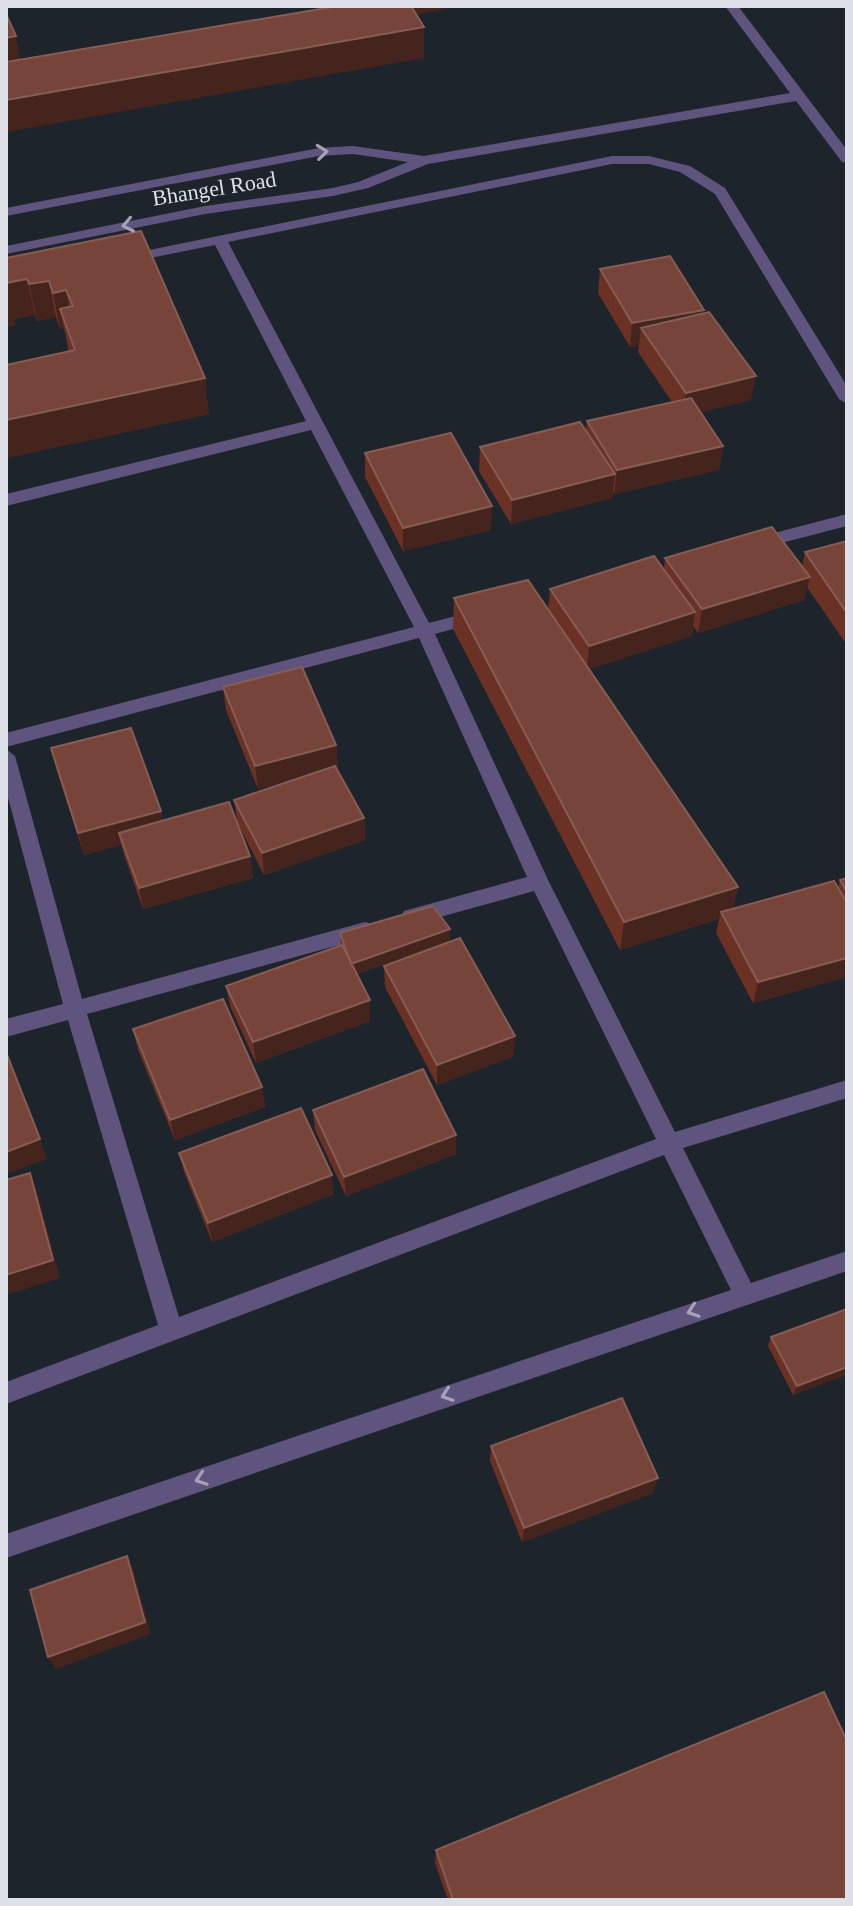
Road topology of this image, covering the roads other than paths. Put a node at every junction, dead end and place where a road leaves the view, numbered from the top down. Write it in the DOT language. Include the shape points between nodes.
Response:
graph roads {
  1 [pos="731,6"];
  2 [pos="799,96"];
  3 [pos="847,159"];
  4 [pos="425,160"];
  5 [pos="198,193"];
  6 [pos="6,212"];
  7 [pos="219,239"];
  8 [pos="6,250"];
  9 [pos="112,262"];
  10 [pos="847,399"];
  11 [pos="315,424"];
  12 [pos="6,500"];
  13 [pos="847,520"];
  14 [pos="741,548"];
  15 [pos="499,611"];
  16 [pos="424,630"];
  17 [pos="6,740"];
  18 [pos="6,756"];
  19 [pos="539,882"];
  20 [pos="75,1009"];
  21 [pos="6,1028"];
  22 [pos="847,1089"];
  23 [pos="670,1143"];
  24 [pos="847,1261"];
  25 [pos="744,1293"];
  26 [pos="172,1332"];
  27 [pos="6,1393"];
  28 [pos="6,1546"];
  1 -- 2 [label="street"];
  2 -- 3 [label="street"];
  2 -- 4 [label="street, Bhangel Road"];
  4 -- 5 [label="street, Bhangel Road" via="333,192"];
  5 -- 4 [label="street, Bhangel Road, one-way" via="319,152 353,150"];
  5 -- 6 [label="street, Bhangel Road"];
  5 -- 8 [label="street, Bhangel Road, one-way"];
  7 -- 9 [label="street"];
  7 -- 10 [label="street" via="612,160 649,160 685,169 720,191"];
  7 -- 11 [label="street"];
  11 -- 12 [label="street"];
  11 -- 16 [label="street"];
  13 -- 14 [label="street"];
  15 -- 16 [label="street"];
  16 -- 17 [label="street"];
  16 -- 19 [label="street"];
  18 -- 20 [label="street"];
  19 -- 20 [label="street"];
  19 -- 23 [label="street"];
  20 -- 21 [label="street"];
  20 -- 26 [label="street"];
  22 -- 23 [label="street"];
  23 -- 25 [label="street"];
  23 -- 26 [label="street"];
  24 -- 25 [label="street"];
  25 -- 28 [label="street, one-way"];
  26 -- 27 [label="street"];
}
